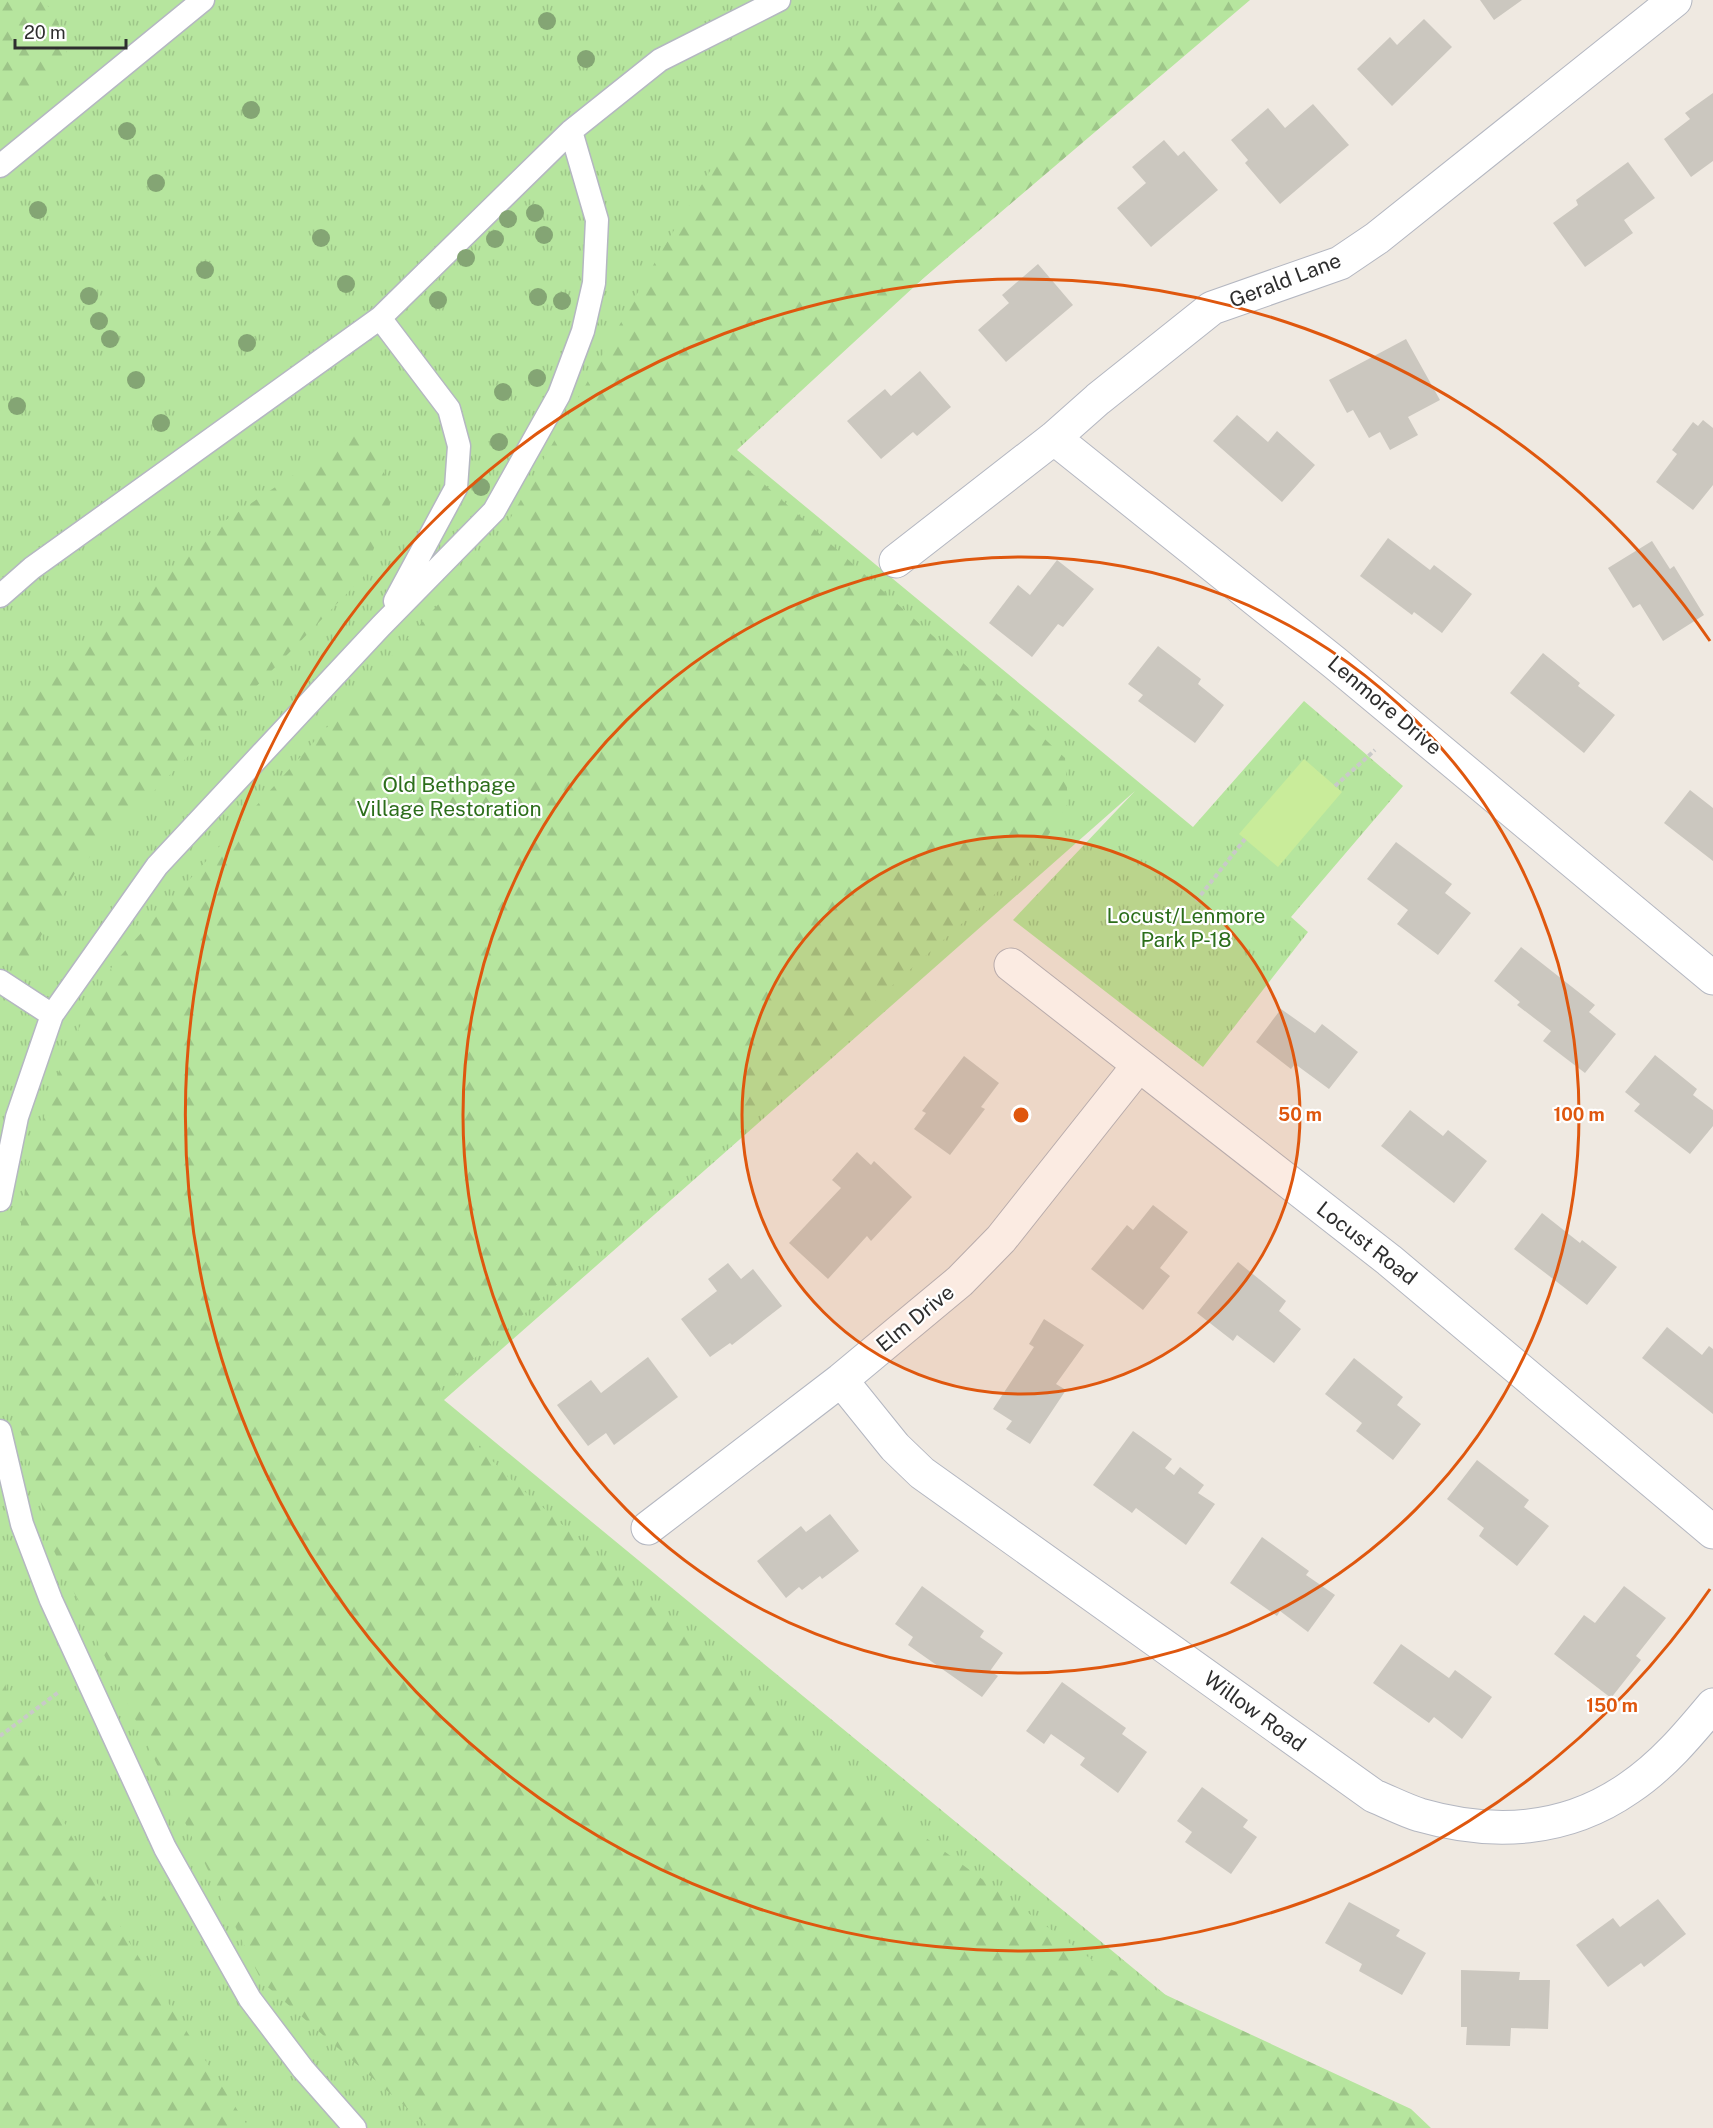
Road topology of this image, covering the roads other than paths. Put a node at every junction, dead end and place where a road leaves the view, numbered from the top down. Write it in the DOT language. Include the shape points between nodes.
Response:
graph roads {
  1 [pos="203,0"];
  2 [pos="779,0"];
  3 [pos="1675,0"];
  4 [pos="571,131"];
  5 [pos="0,166"];
  6 [pos="380,318"];
  7 [pos="1054,438"];
  8 [pos="896,561"];
  9 [pos="0,596"];
  10 [pos="381,626"];
  11 [pos="1011,965"];
  12 [pos="1713,978"];
  13 [pos="0,981"];
  14 [pos="52,1015"];
  15 [pos="1139,1065"];
  16 [pos="0,1200"];
  17 [pos="840,1380"];
  18 [pos="0,1431"];
  19 [pos="648,1528"];
  20 [pos="1713,1532"];
  21 [pos="1713,1705"];
  22 [pos="356,2128"];
  1 -- 5 [label="lane"];
  2 -- 4 [label="lane" via="660,60"];
  3 -- 7 [label="street, Gerald Lane" via="1377,238 1340,263 1212,308"];
  4 -- 6 [label="lane"];
  4 -- 10 [label="lane" via="597,220 594,283 583,331 559,395 494,511"];
  6 -- 9 [label="lane" via="32,568"];
  6 -- 10 [label="lane" via="449,409 459,446 456,488"];
  7 -- 8 [label="street, Gerald Lane"];
  7 -- 12 [label="street, Lenmore Drive" via="1335,663"];
  10 -- 14 [label="lane" via="157,866"];
  11 -- 15 [label="street, Locust Road"];
  13 -- 14 [label="lane"];
  14 -- 16 [label="lane" via="17,1117"];
  15 -- 17 [label="street, Elm Drive" via="1001,1239 960,1281"];
  15 -- 20 [label="street, Locust Road" via="1389,1260"];
  17 -- 19 [label="street, Elm Drive"];
  17 -- 21 [label="street, Willow Road" via="895,1447 922,1473 1374,1796 1418,1814 1494,1828 1552,1823 1582,1814 1631,1787 1667,1757"];
  18 -- 22 [label="lane" via="22,1524 51,1600 165,1848 250,1999 303,2069"];
}
